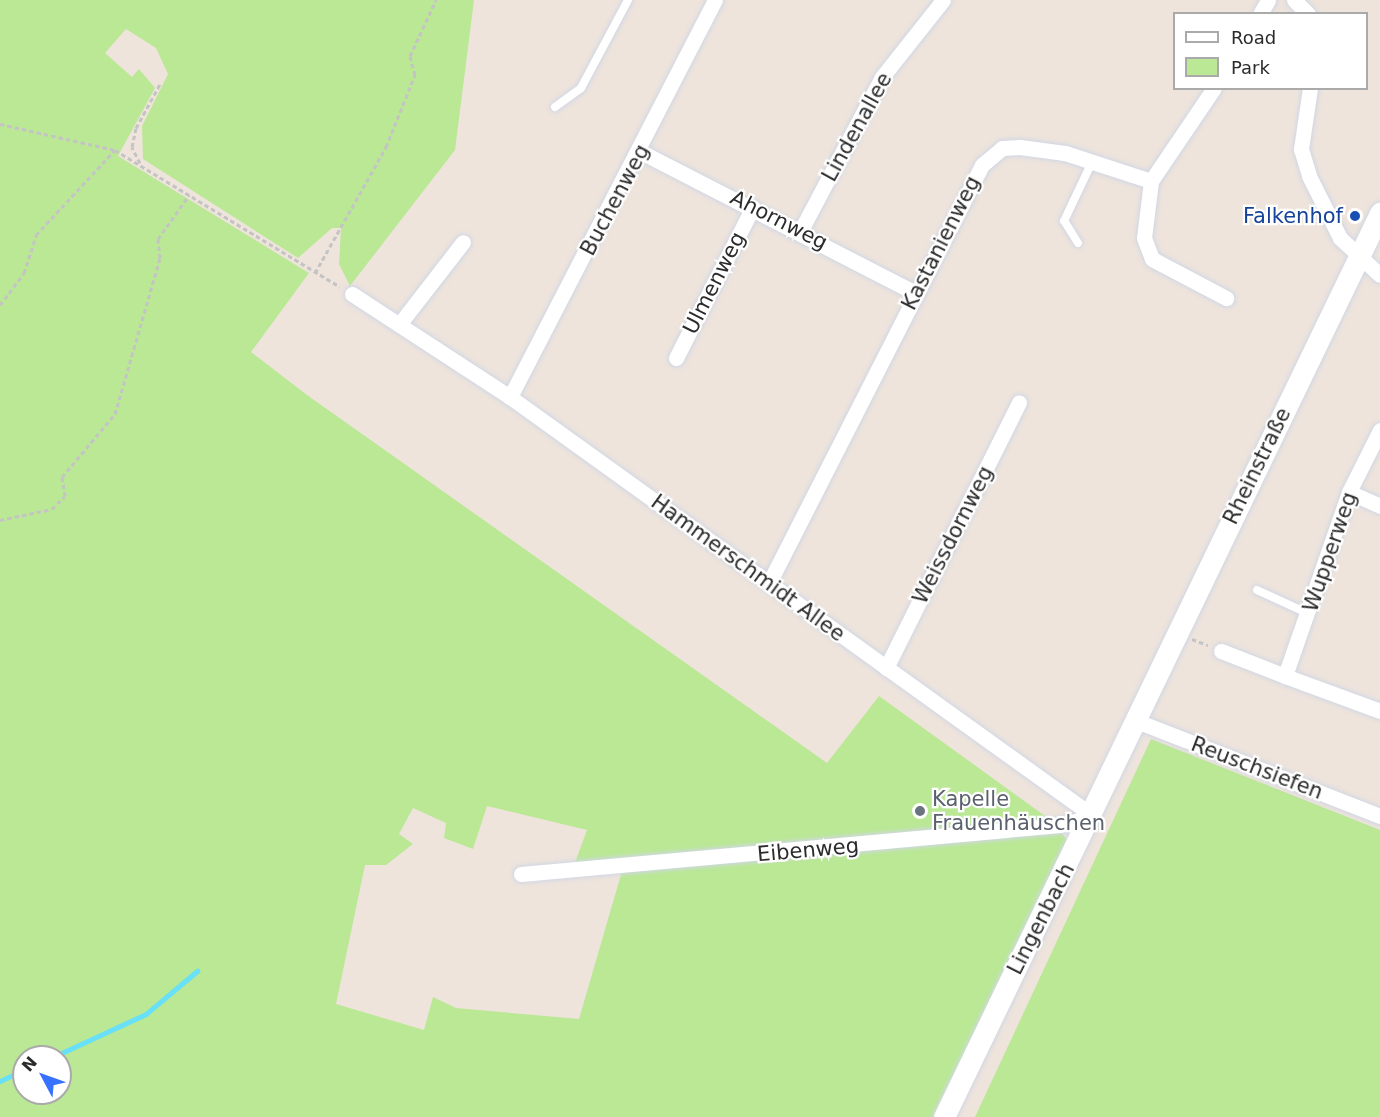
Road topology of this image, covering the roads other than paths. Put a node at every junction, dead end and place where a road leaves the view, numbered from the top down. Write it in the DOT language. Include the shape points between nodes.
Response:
graph roads {
  1 [pos="628,0"];
  2 [pos="943,0"];
  3 [pos="1294,0"];
  4 [pos="713,1"];
  5 [pos="1306,12"];
  6 [pos="1213,90"];
  7 [pos="1310,90"];
  8 [pos="555,107"];
  9 [pos="640,152"];
  10 [pos="1093,160"];
  11 [pos="1151,181"];
  12 [pos="753,207"];
  13 [pos="1380,213"];
  14 [pos="801,230"];
  15 [pos="463,242"];
  16 [pos="1078,243"];
  17 [pos="1359,256"];
  18 [pos="1380,275"];
  19 [pos="915,293"];
  20 [pos="352,294"];
  21 [pos="1226,298"];
  22 [pos="401,322"];
  23 [pos="676,358"];
  24 [pos="510,397"];
  25 [pos="1019,402"];
  26 [pos="1380,430"];
  27 [pos="1349,492"];
  28 [pos="1380,506"];
  29 [pos="769,583"];
  30 [pos="1257,590"];
  31 [pos="1309,614"];
  32 [pos="1221,651"];
  33 [pos="886,668"];
  34 [pos="1286,676"];
  35 [pos="1380,711"];
  36 [pos="1134,720"];
  37 [pos="1093,816"];
  38 [pos="1380,816"];
  39 [pos="521,874"];
  40 [pos="944,1117"];
  1 -- 8 [label="lane" via="581,88"];
  2 -- 14 [label="street, Lindenallee" via="882,77"];
  3 -- 5 [label="street"];
  4 -- 9 [label="street, Buchenweg"];
  6 -- 11 [label="street" via="1177,150"];
  7 -- 17 [label="street" via="1301,149 1309,176 1340,238"];
  9 -- 12 [label="street, Ahornweg"];
  9 -- 24 [label="street, Buchenweg"];
  10 -- 11 [label="street, Kastanienweg"];
  10 -- 16 [label="lane" via="1064,221"];
  10 -- 19 [label="street, Kastanienweg" via="1020,147 994,153 982,165"];
  11 -- 21 [label="street" via="1144,238 1152,259"];
  12 -- 14 [label="street, Ahornweg"];
  12 -- 23 [label="street, Ulmenweg"];
  13 -- 17 [label="street, Rheinstraße"];
  14 -- 19 [label="street, Ahornweg"];
  15 -- 22 [label="street"];
  17 -- 18 [label="street"];
  17 -- 36 [label="street, Rheinstraße"];
  19 -- 29 [label="street, Kastanienweg"];
  20 -- 22 [label="street, Hammerschmidt Allee"];
  22 -- 24 [label="street, Hammerschmidt Allee"];
  24 -- 29 [label="street, Hammerschmidt Allee"];
  25 -- 33 [label="street, Weissdornweg"];
  26 -- 27 [label="street, Wupperweg"];
  27 -- 28 [label="street"];
  27 -- 31 [label="street, Wupperweg"];
  29 -- 33 [label="street, Hammerschmidt Allee"];
  30 -- 31 [label="lane"];
  31 -- 34 [label="street, Wupperweg"];
  32 -- 34 [label="street"];
  33 -- 37 [label="street, Hammerschmidt Allee"];
  34 -- 35 [label="street"];
  36 -- 37 [label="street, Lingenbach"];
  36 -- 38 [label="street, Reuschsiefen"];
  37 -- 39 [label="street, Eibenweg" via="1049,826"];
  37 -- 40 [label="street, Lingenbach"];
}
